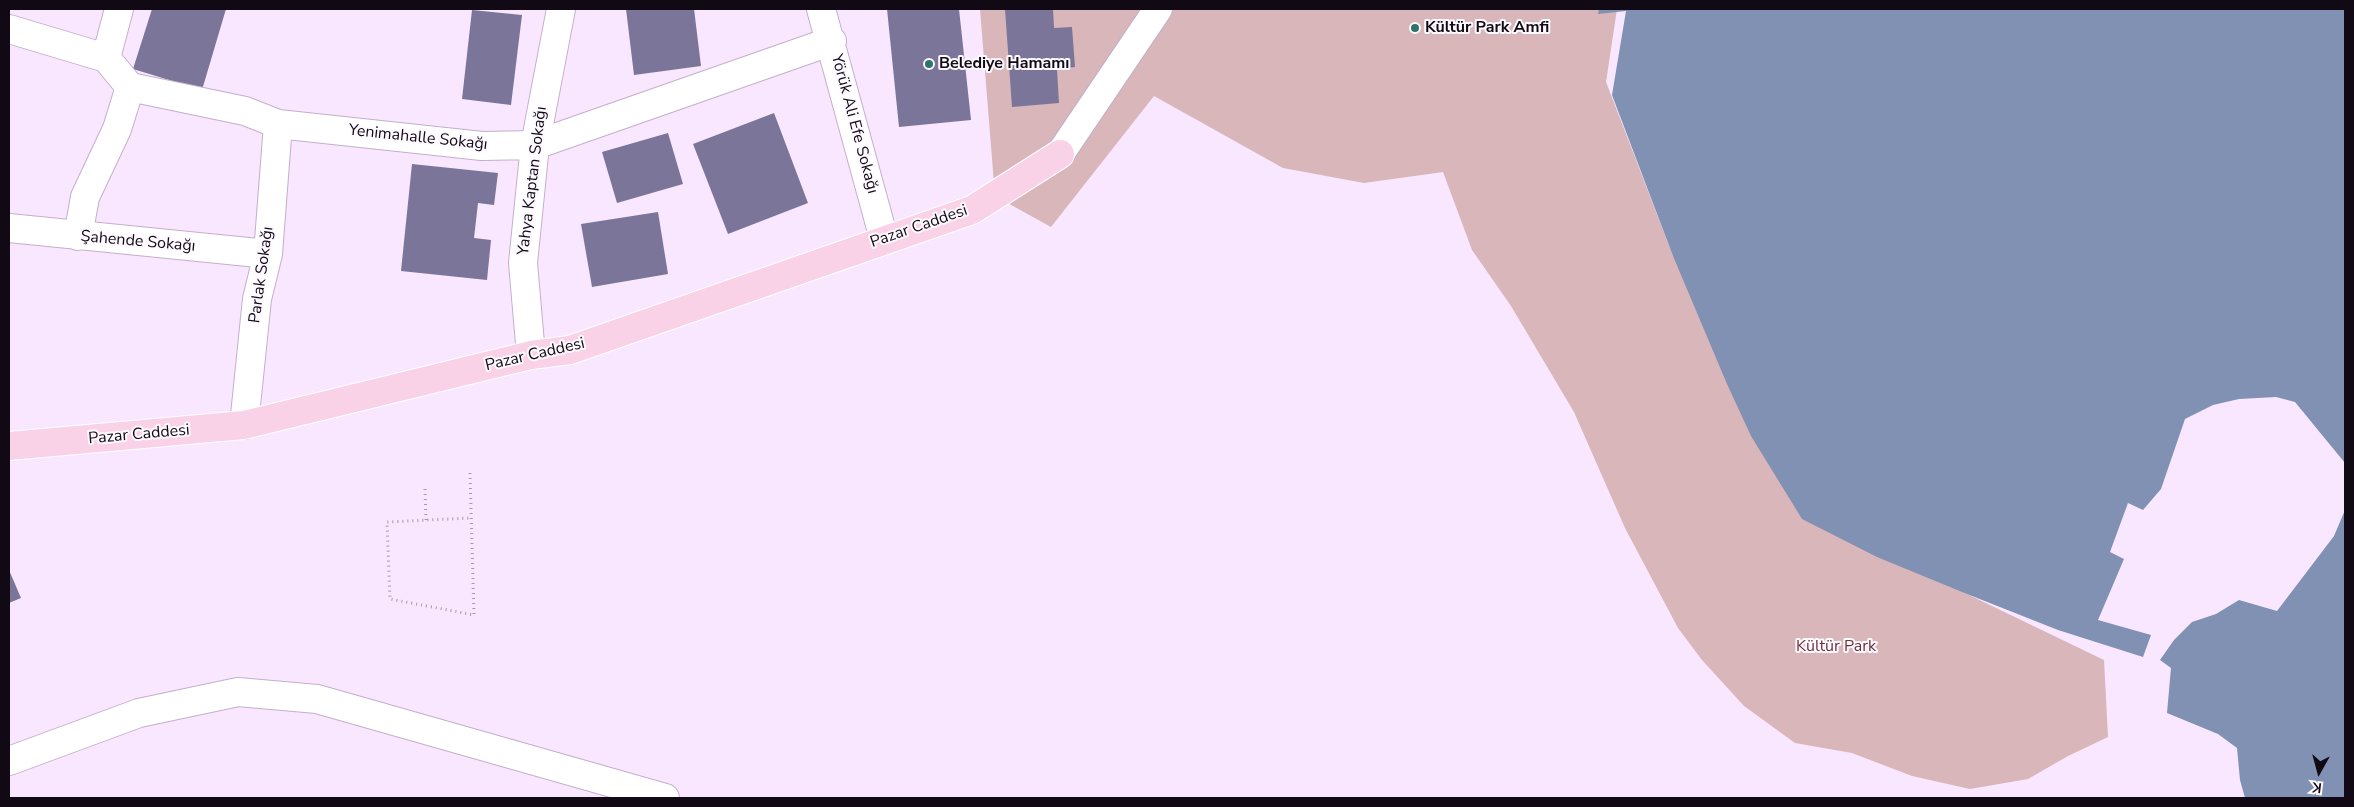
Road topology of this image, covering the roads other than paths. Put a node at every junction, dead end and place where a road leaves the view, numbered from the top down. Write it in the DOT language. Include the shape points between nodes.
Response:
graph roads {
  1 [pos="119,9"];
  2 [pos="560,9"];
  3 [pos="822,9"];
  4 [pos="1150,12"];
  5 [pos="9,29"];
  6 [pos="832,41"];
  7 [pos="106,58"];
  8 [pos="130,86"];
  9 [pos="278,124"];
  10 [pos="535,145"];
  11 [pos="1060,154"];
  12 [pos="9,228"];
  13 [pos="78,236"];
  14 [pos="884,239"];
  15 [pos="268,254"];
  16 [pos="531,355"];
  17 [pos="244,425"];
  18 [pos="9,446"];
  19 [pos="9,761"];
  20 [pos="665,798"];
  1 -- 7 [label="street"];
  2 -- 10 [label="street, Yahya Kaptan Sokağı"];
  3 -- 6 [label="street, Yörük Ali Efe Sokağı"];
  4 -- 11 [label="street"];
  5 -- 7 [label="street"];
  6 -- 10 [label="street, Yenimahalle Sokağı"];
  6 -- 14 [label="street, Yörük Ali Efe Sokağı"];
  7 -- 8 [label="street"];
  8 -- 9 [label="street, Yenimahalle Sokağı" via="245,111"];
  8 -- 13 [label="street" via="117,129 85,197"];
  9 -- 10 [label="street, Yenimahalle Sokağı" via="482,146"];
  9 -- 15 [label="street, Parlak Sokağı"];
  10 -- 16 [label="street, Yahya Kaptan Sokağı" via="523,263"];
  11 -- 14 [label="main road, Pazar Caddesi" via="972,210"];
  12 -- 13 [label="street, Şahende Sokağı"];
  13 -- 15 [label="street, Şahende Sokağı"];
  14 -- 16 [label="main road, Pazar Caddesi" via="570,350"];
  15 -- 17 [label="street, Parlak Sokağı" via="257,299"];
  16 -- 17 [label="main road, Pazar Caddesi"];
  17 -- 18 [label="main road, Pazar Caddesi"];
  19 -- 20 [label="street" via="139,713 238,692 317,699"];
}
